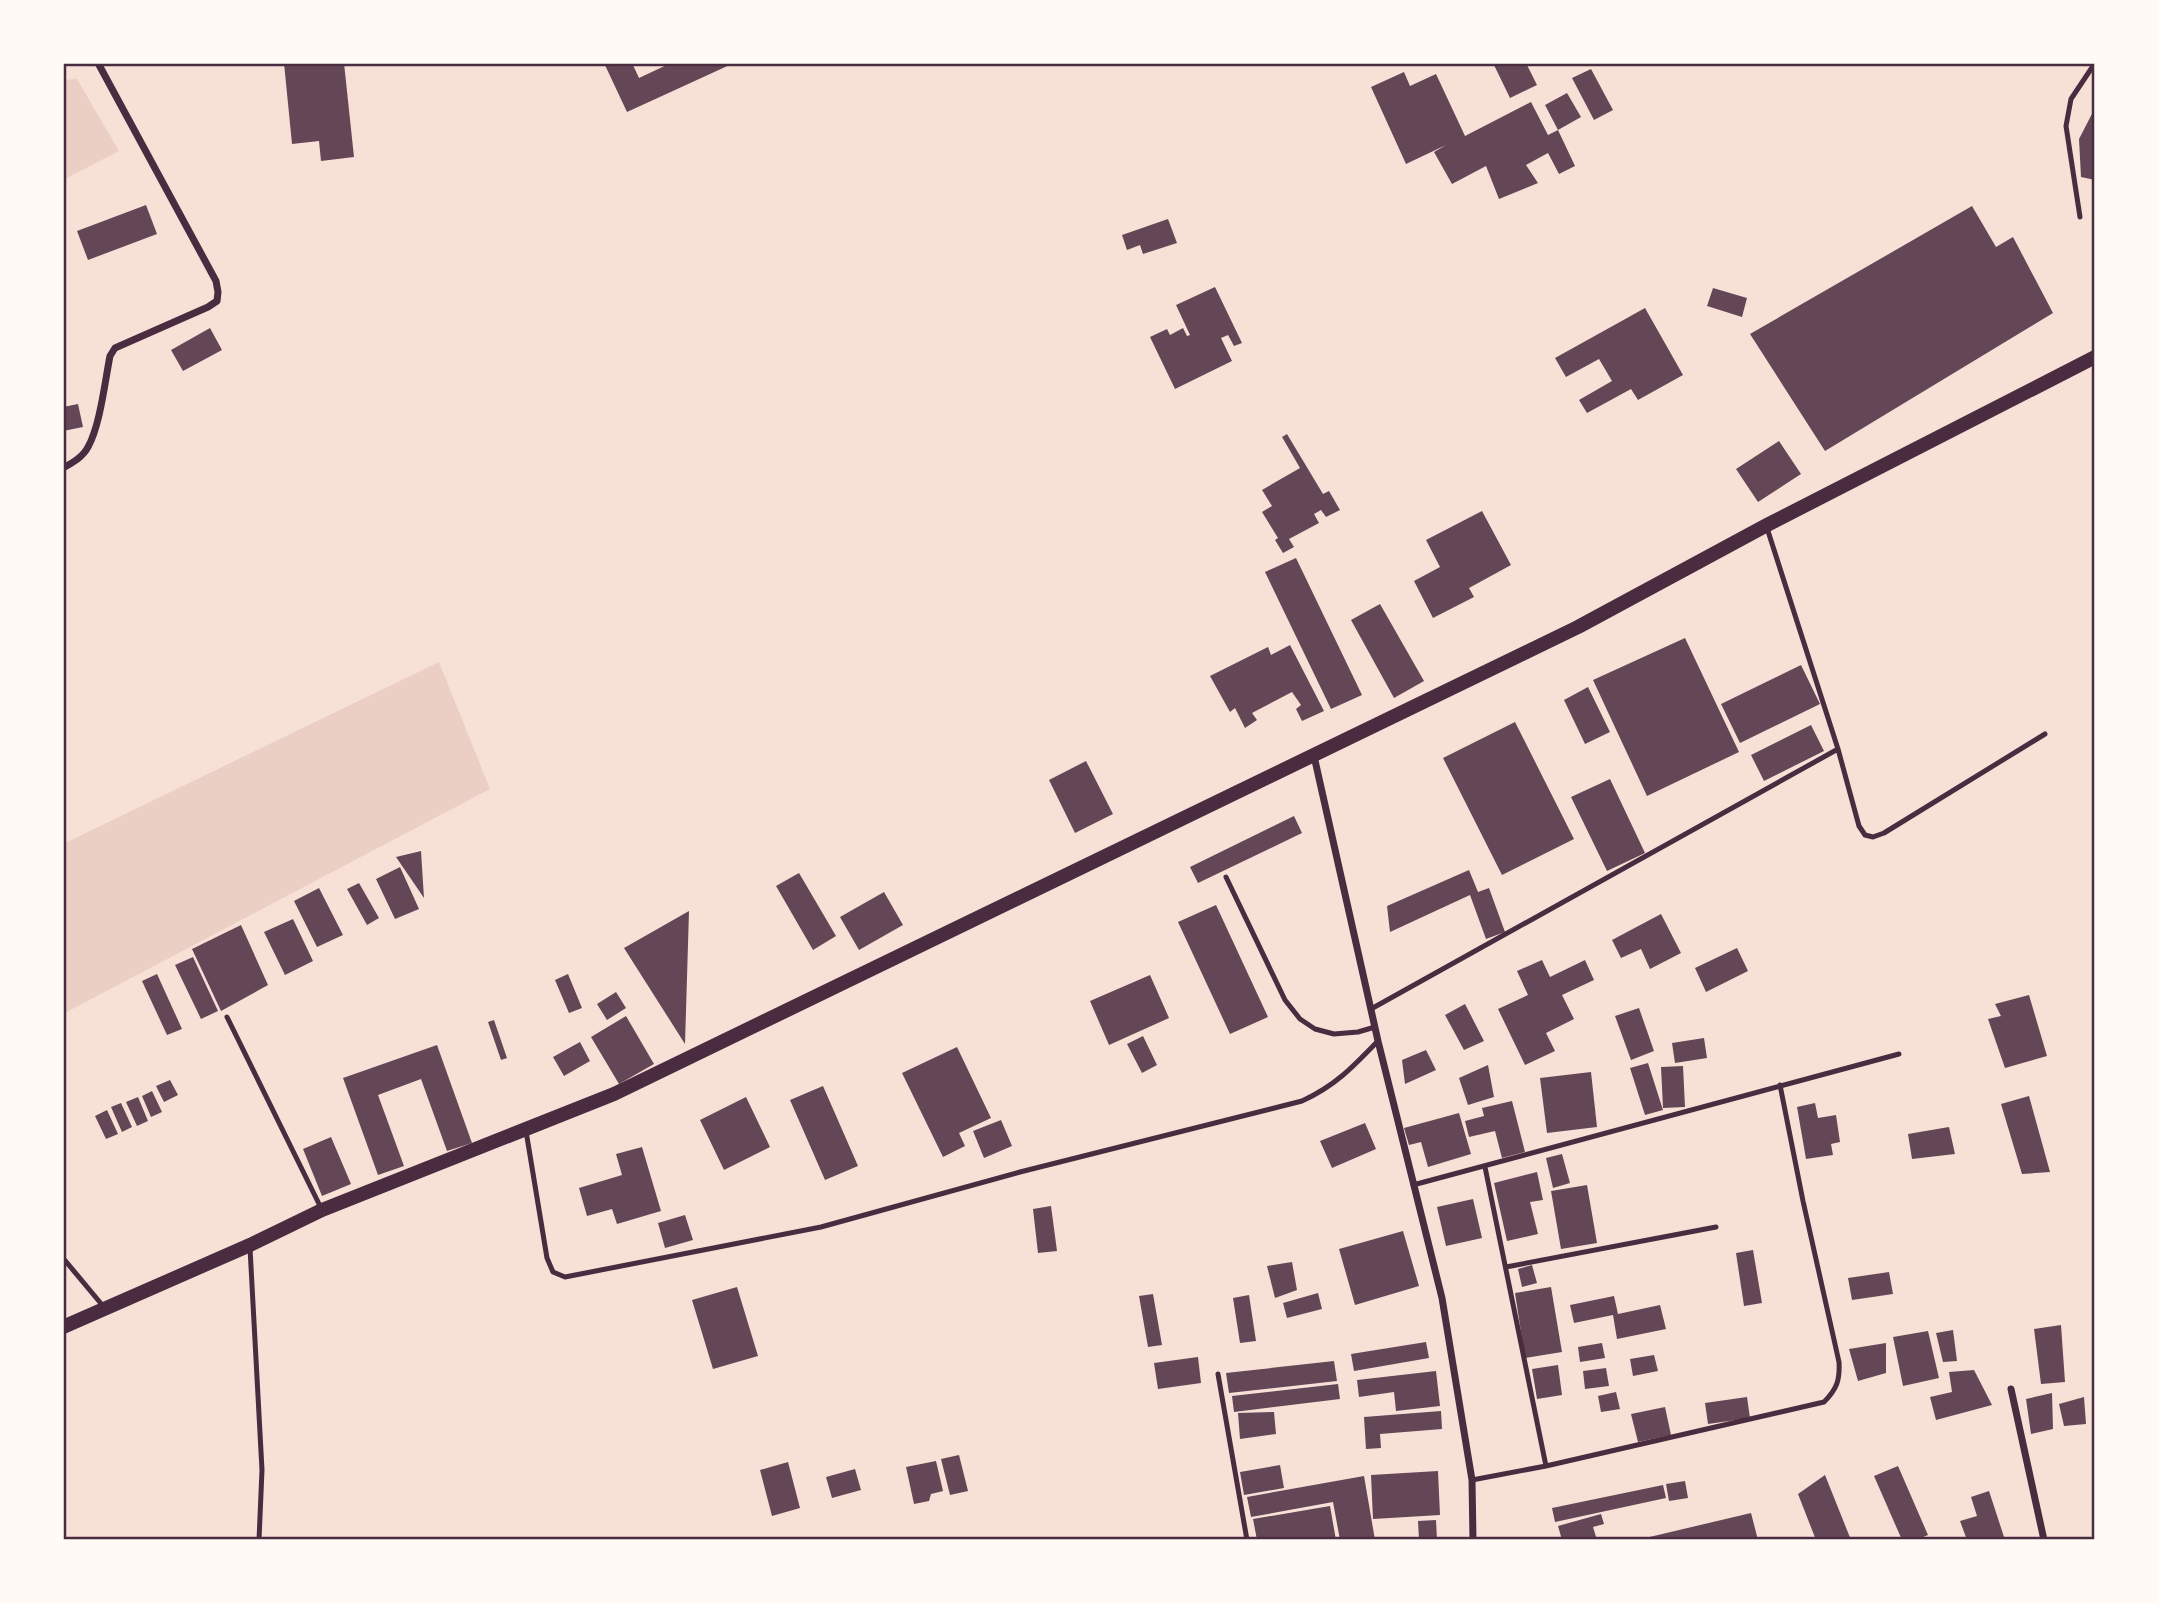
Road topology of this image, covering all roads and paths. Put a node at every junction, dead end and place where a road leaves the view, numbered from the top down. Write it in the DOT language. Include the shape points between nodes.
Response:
graph roads {
  1 [pos="98,63"];
  2 [pos="2095,63"];
  3 [pos="2080,217"];
  4 [pos="2095,357"];
  5 [pos="63,468"];
  6 [pos="1767,525"];
  7 [pos="2045,734"];
  8 [pos="1838,749"];
  9 [pos="1314,756"];
  10 [pos="1226,877"];
  11 [pos="1371,1009"];
  12 [pos="227,1017"];
  13 [pos="1375,1027"];
  14 [pos="1378,1041"];
  15 [pos="1899,1054"];
  16 [pos="1780,1085"];
  17 [pos="525,1128"];
  18 [pos="1485,1167"];
  19 [pos="1413,1185"];
  20 [pos="322,1210"];
  21 [pos="1716,1227"];
  22 [pos="250,1245"];
  23 [pos="63,1258"];
  24 [pos="1506,1267"];
  25 [pos="106,1309"];
  26 [pos="63,1327"];
  27 [pos="1218,1374"];
  28 [pos="2011,1389"];
  29 [pos="1546,1466"];
  30 [pos="1472,1480"];
  31 [pos="259,1540"];
  32 [pos="1247,1540"];
  33 [pos="1473,1540"];
  34 [pos="2044,1540"];
  1 -- 5 [label="street" via="218,292 217,301 208,307 115,348 88,449"];
  2 -- 3 [label="lane" via="2071,99 2066,126"];
  4 -- 6 [label="main road"];
  6 -- 8 [label="lane"];
  6 -- 9 [label="main road" via="1578,627"];
  7 -- 8 [label="lane" via="1873,837 1858,826"];
  8 -- 11 [label="lane"];
  9 -- 11 [label="street"];
  9 -- 17 [label="main road" via="614,1094"];
  10 -- 13 [label="lane" via="1285,1000 1300,1019 1334,1034"];
  11 -- 13 [label="street"];
  12 -- 20 [label="lane"];
  13 -- 14 [label="street"];
  14 -- 17 [label="lane" via="1343,1078 1302,1101 821,1227 565,1277 553,1272 547,1258"];
  14 -- 19 [label="street"];
  15 -- 16 [label="lane"];
  16 -- 18 [label="lane"];
  16 -- 29 [label="lane" via="1839,1362 1835,1391 1824,1402"];
  17 -- 20 [label="main road"];
  18 -- 19 [label="lane"];
  18 -- 24 [label="lane"];
  19 -- 30 [label="street" via="1442,1298"];
  20 -- 22 [label="main road"];
  21 -- 24 [label="lane"];
  22 -- 25 [label="main road"];
  22 -- 31 [label="lane" via="262,1470"];
  23 -- 25 [label="lane"];
  24 -- 29 [label="lane"];
  25 -- 26 [label="main road"];
  27 -- 32 [label="lane"];
  28 -- 34 [label="street"];
  29 -- 30 [label="lane"];
  30 -- 33 [label="street"];
}
